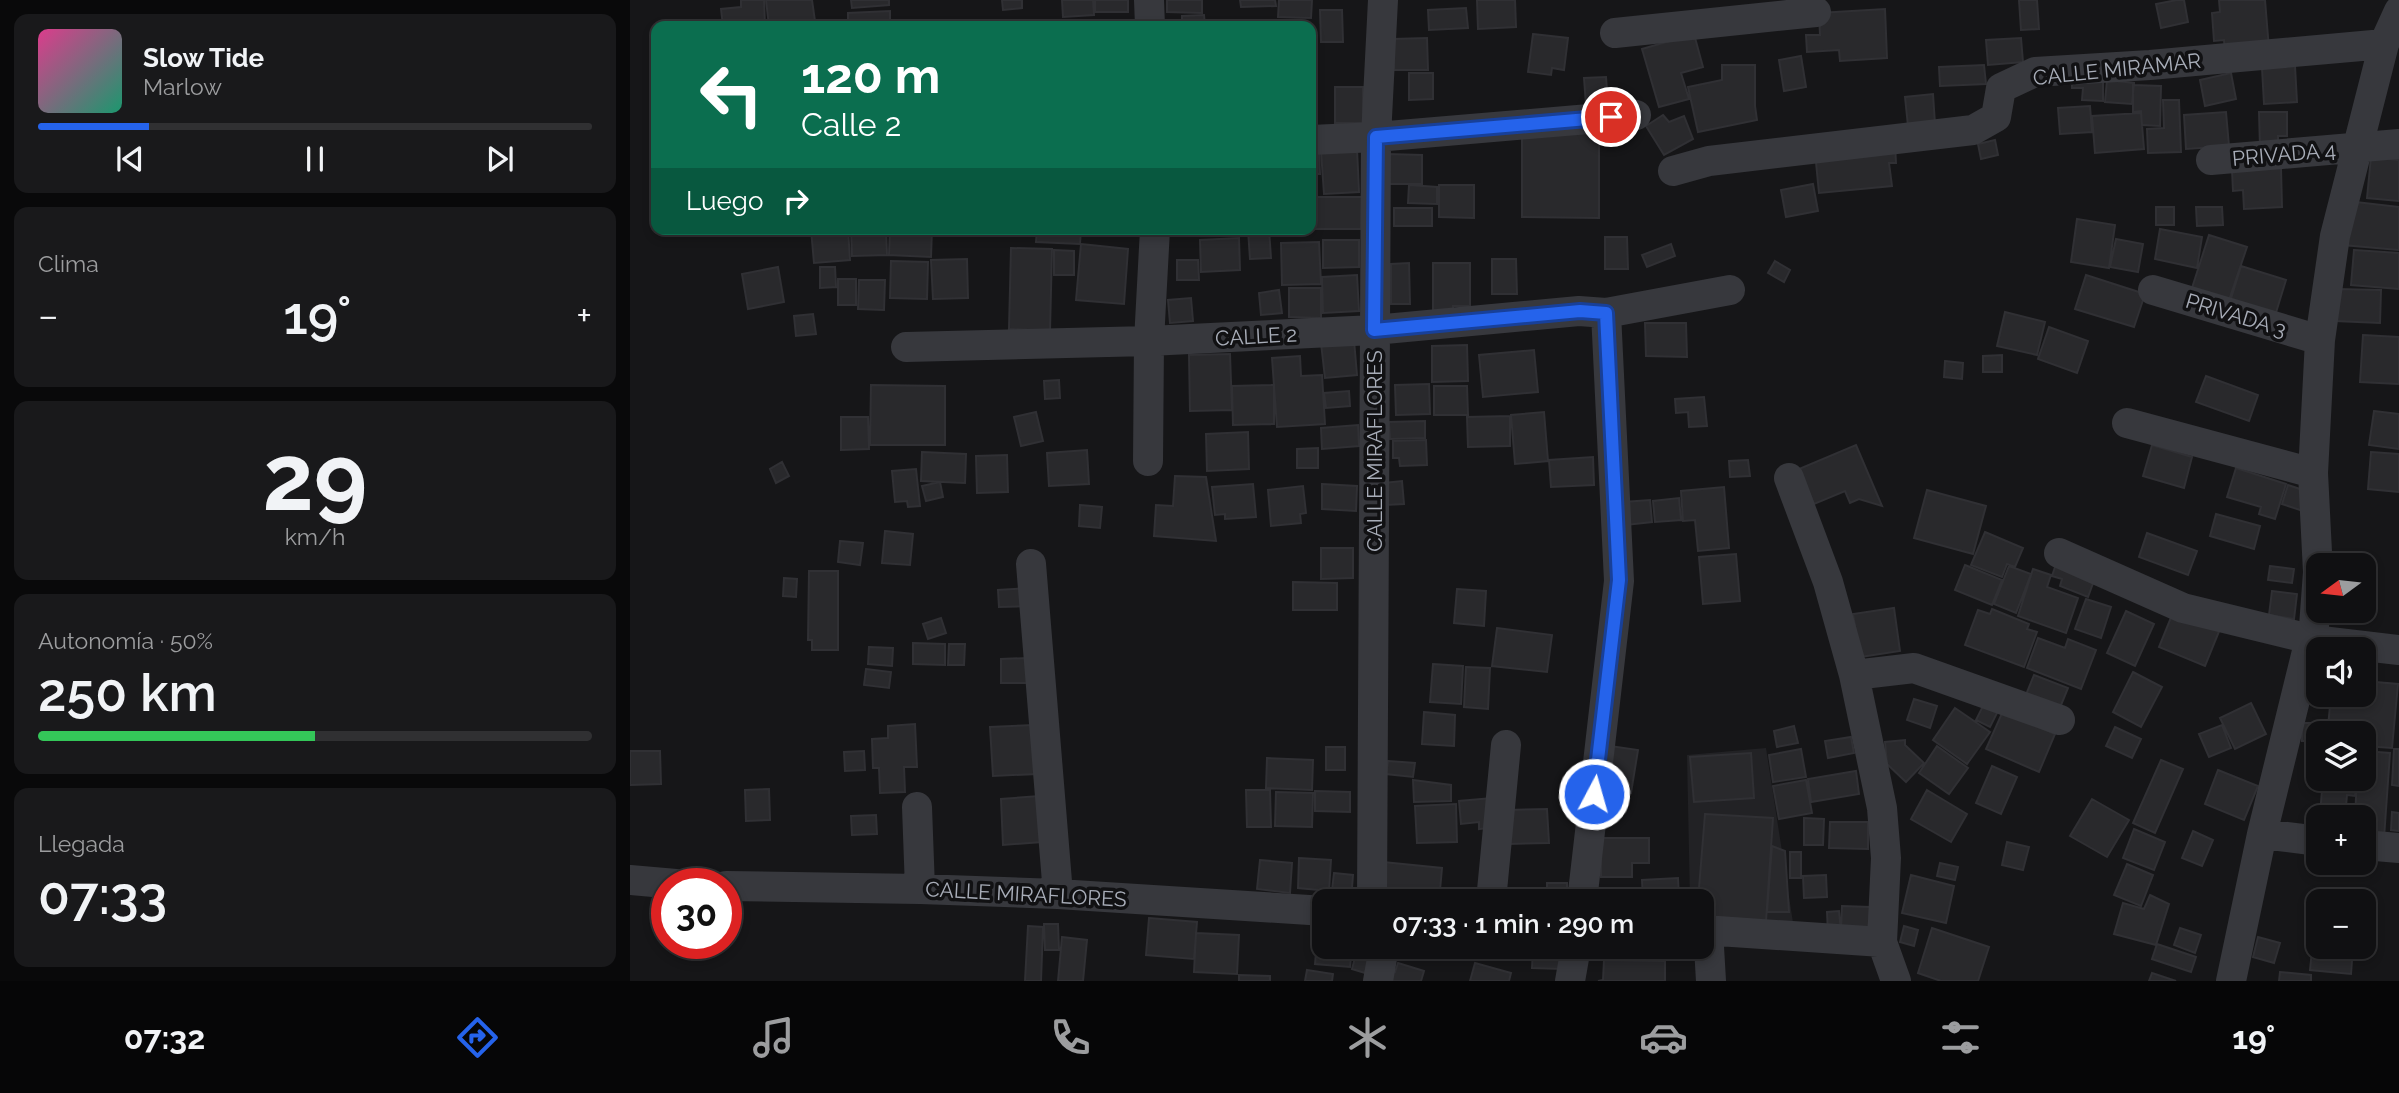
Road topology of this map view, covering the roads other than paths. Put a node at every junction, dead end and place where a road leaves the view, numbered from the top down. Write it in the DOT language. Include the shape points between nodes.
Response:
graph roads {
  1 [pos="1149,0"];
  2 [pos="1383,0"];
  3 [pos="2399,11"];
  4 [pos="1816,12"];
  5 [pos="1150,21"];
  6 [pos="1615,33"];
  7 [pos="2384,44"];
  8 [pos="1636,115"];
  9 [pos="1376,137"];
  10 [pos="1316,140"];
  11 [pos="2399,144"];
  12 [pos="2356,148"];
  13 [pos="2211,160"];
  14 [pos="1673,171"];
  15 [pos="1154,235"];
  16 [pos="1730,290"];
  17 [pos="2153,290"];
  18 [pos="1606,313"];
  19 [pos="1374,330"];
  20 [pos="2320,340"];
  21 [pos="1149,341"];
  22 [pos="906,347"];
  23 [pos="2127,423"];
  24 [pos="1148,461"];
  25 [pos="2313,473"];
  26 [pos="1788,478"];
  27 [pos="2059,553"];
  28 [pos="1031,564"];
  29 [pos="2312,637"];
  30 [pos="2306,638"];
  31 [pos="2376,647"];
  32 [pos="2399,650"];
  33 [pos="2306,662"];
  34 [pos="1854,675"];
  35 [pos="2060,720"];
  36 [pos="1506,745"];
  37 [pos="917,807"];
  38 [pos="2262,834"];
  39 [pos="2306,839"];
  40 [pos="2376,846"];
  41 [pos="2399,848"];
  42 [pos="630,880"];
  43 [pos="651,882"];
  44 [pos="742,886"];
  45 [pos="920,889"];
  46 [pos="1372,889"];
  47 [pos="1492,889"];
  48 [pos="1583,889"];
  49 [pos="1058,894"];
  50 [pos="1312,910"];
  51 [pos="1714,931"];
  52 [pos="1882,942"];
  53 [pos="1382,959"];
  54 [pos="1574,959"];
  55 [pos="1708,959"];
  56 [pos="1378,981"];
  57 [pos="1570,981"];
  58 [pos="1711,981"];
  59 [pos="1896,981"];
  60 [pos="2231,981"];
  1 -- 5 [label="street"];
  2 -- 9 [label="street, CALLE MIRAFLORES"];
  3 -- 7 [label="street"];
  4 -- 6 [label="street"];
  7 -- 12 [label="street"];
  7 -- 14 [label="street, CALLE MIRAMAR" via="2035,72 2001,88 1996,117 1973,130 1709,161"];
  8 -- 9 [label="street"];
  9 -- 10 [label="street"];
  9 -- 19 [label="street, CALLE MIRAFLORES"];
  11 -- 12 [label="street, PRIVADA 4"];
  12 -- 13 [label="street, PRIVADA 4"];
  12 -- 20 [label="street" via="2335,236"];
  15 -- 21 [label="street"];
  16 -- 18 [label="street, CALLE 2"];
  17 -- 20 [label="street, PRIVADA 3"];
  18 -- 19 [label="street, CALLE 2" via="1580,311"];
  18 -- 48 [label="street" via="1619,580"];
  19 -- 21 [label="street, CALLE 2"];
  19 -- 46 [label="street, CALLE MIRAFLORES"];
  20 -- 25 [label="street"];
  21 -- 22 [label="street, CALLE 2"];
  21 -- 24 [label="street"];
  23 -- 25 [label="street"];
  25 -- 29 [label="street" via="2318,572"];
  26 -- 34 [label="street" via="1828,582"];
  27 -- 30 [label="street" via="2183,608"];
  28 -- 49 [label="street"];
  31 -- 32 [label="street"];
  33 -- 38 [label="street"];
  34 -- 35 [label="street" via="1914,668"];
  34 -- 52 [label="street" via="1882,808 1886,858"];
  36 -- 47 [label="street"];
  37 -- 45 [label="street"];
  38 -- 39 [label="street"];
  38 -- 60 [label="street"];
  40 -- 41 [label="street"];
  42 -- 43 [label="street"];
  44 -- 45 [label="street, CALLE MIRAFLORES"];
  45 -- 49 [label="street, CALLE MIRAFLORES"];
  49 -- 50 [label="street, CALLE MIRAFLORES"];
  51 -- 52 [label="street"];
  52 -- 59 [label="street"];
  53 -- 56 [label="street"];
  54 -- 57 [label="street"];
  55 -- 58 [label="street"];
}
